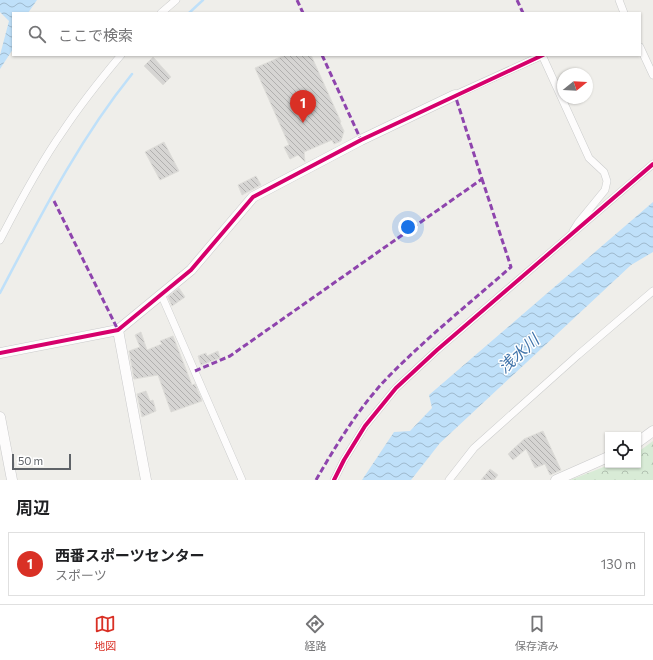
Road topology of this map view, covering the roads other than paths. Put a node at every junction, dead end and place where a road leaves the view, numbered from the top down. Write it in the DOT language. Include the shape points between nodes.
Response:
graph roads {
  1 [pos="176,0"];
  2 [pos="618,0"];
  3 [pos="162,12"];
  4 [pos="624,12"];
  5 [pos="641,49"];
  6 [pos="120,56"];
  7 [pos="541,56"];
  8 [pos="543,56"];
  9 [pos="653,75"];
  10 [pos="454,95"];
  11 [pos="653,164"];
  12 [pos="570,236"];
  13 [pos="0,240"];
  14 [pos="653,291"];
  15 [pos="161,294"];
  16 [pos="118,330"];
  17 [pos="0,353"];
  18 [pos="0,417"];
  19 [pos="653,431"];
  20 [pos="641,440"];
  21 [pos="605,458"];
  22 [pos="12,480"];
  23 [pos="146,480"];
  24 [pos="242,480"];
  25 [pos="334,480"];
  26 [pos="449,480"];
  27 [pos="556,480"];
  1 -- 3 [label="street"];
  2 -- 4 [label="street"];
  5 -- 9 [label="street"];
  6 -- 13 [label="street" via="90,92 62,132"];
  7 -- 10 [label="street"];
  8 -- 12 [label="street" via="589,158 604,172 608,181 605,190 578,222"];
  10 -- 15 [label="street" via="253,197 191,270"];
  11 -- 12 [label="street"];
  12 -- 25 [label="street" via="396,388 365,426"];
  14 -- 26 [label="street" via="474,448"];
  15 -- 16 [label="street"];
  15 -- 24 [label="street"];
  16 -- 17 [label="street"];
  16 -- 23 [label="street"];
  18 -- 22 [label="street"];
  19 -- 20 [label="street"];
  21 -- 27 [label="street"];
}
